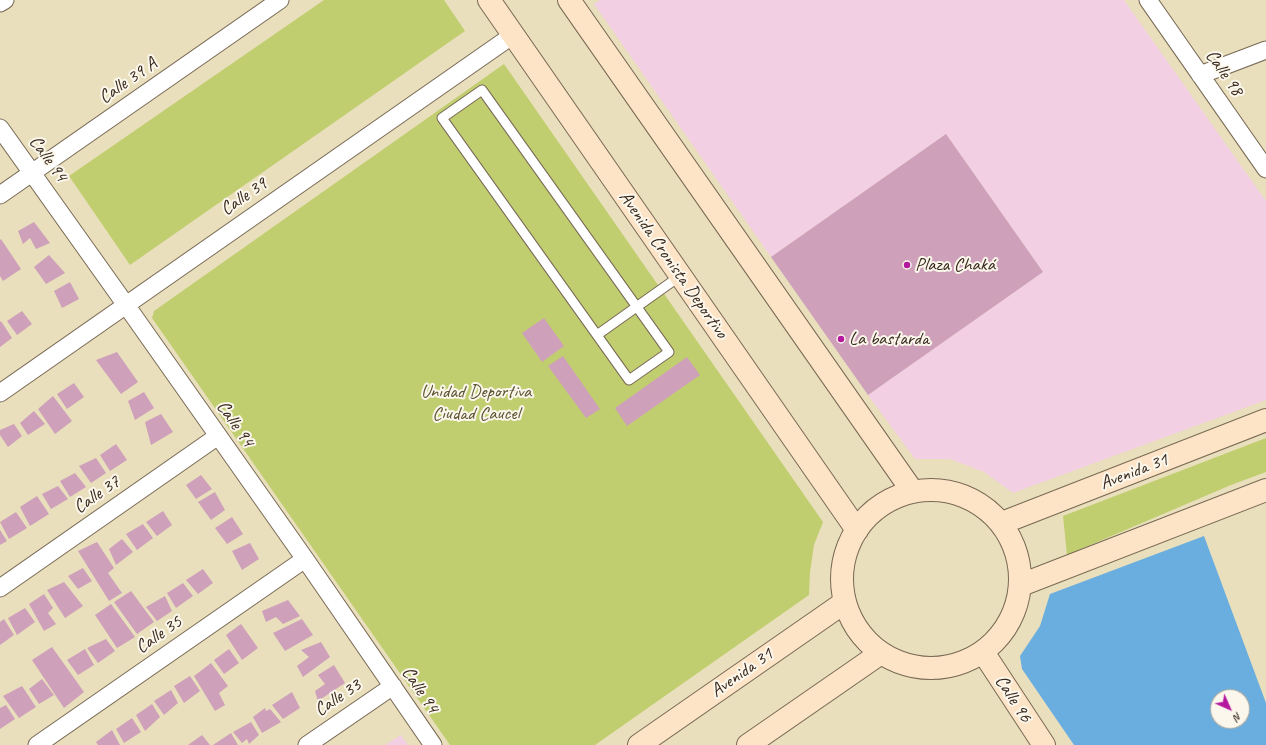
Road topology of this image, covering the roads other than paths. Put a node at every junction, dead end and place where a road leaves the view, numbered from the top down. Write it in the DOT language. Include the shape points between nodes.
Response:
graph roads {
  1 [pos="5,0"];
  2 [pos="280,0"];
  3 [pos="489,0"];
  4 [pos="569,0"];
  5 [pos="1148,0"];
  6 [pos="0,3"];
  7 [pos="260,6"];
  8 [pos="513,35"];
  9 [pos="1266,50"];
  10 [pos="1200,75"];
  11 [pos="0,128"];
  12 [pos="1266,169"];
  13 [pos="32,173"];
  14 [pos="0,195"];
  15 [pos="680,276"];
  16 [pos="126,305"];
  17 [pos="636,307"];
  18 [pos="597,335"];
  19 [pos="0,393"];
  20 [pos="1266,420"];
  21 [pos="218,436"];
  22 [pos="1266,490"];
  23 [pos="913,492"];
  24 [pos="1002,523"];
  25 [pos="857,530"];
  26 [pos="304,559"];
  27 [pos="1021,585"];
  28 [pos="0,588"];
  29 [pos="845,602"];
  30 [pos="983,652"];
  31 [pos="880,653"];
  32 [pos="393,686"];
  33 [pos="37,745"];
  34 [pos="307,745"];
  35 [pos="433,745"];
  36 [pos="639,745"];
  37 [pos="748,745"];
  38 [pos="1044,745"];
  1 -- 6 [label="street"];
  2 -- 7 [label="street, Calle 39 A"];
  3 -- 8 [label="main road, Avenida Cronista Deportivo"];
  4 -- 23 [label="main road"];
  5 -- 10 [label="street, Calle 98"];
  7 -- 13 [label="street, Calle 39 A"];
  8 -- 15 [label="main road, Avenida Cronista Deportivo"];
  8 -- 16 [label="street, Calle 39"];
  9 -- 10 [label="street"];
  10 -- 12 [label="street, Calle 98"];
  11 -- 13 [label="street, Calle 94"];
  13 -- 14 [label="street, Calle 39 A"];
  13 -- 16 [label="street, Calle 94"];
  15 -- 17 [label="lane"];
  15 -- 25 [label="main road, Avenida Cronista Deportivo"];
  16 -- 19 [label="street, Calle 39"];
  16 -- 21 [label="street, Calle 94"];
  17 -- 18 [label="lane"];
  17 -- 18 [label="lane" via="668,352 629,380"];
  17 -- 18 [label="lane" via="482,90 442,118"];
  20 -- 24 [label="main road, Avenida 31"];
  21 -- 26 [label="street, Calle 94"];
  21 -- 28 [label="street, Calle 37"];
  22 -- 27 [label="main road"];
  23 -- 24 [label="main road" via="938,490 962,495 984,506"];
  23 -- 25 [label="main road" via="891,499 872,512"];
  24 -- 27 [label="main road" via="1013,542 1020,563"];
  25 -- 29 [label="main road" via="845,554 842,580"];
  26 -- 32 [label="street, Calle 94"];
  26 -- 33 [label="street, Calle 35"];
  27 -- 30 [label="main road" via="1015,611 1002,634"];
  29 -- 31 [label="main road" via="854,626"];
  29 -- 36 [label="main road, Avenida 31"];
  30 -- 31 [label="main road" via="960,664 934,669 908,666"];
  30 -- 38 [label="main road, Calle 96"];
  31 -- 37 [label="main road"];
  32 -- 34 [label="street, Calle 33"];
  32 -- 35 [label="street, Calle 94"];
}
